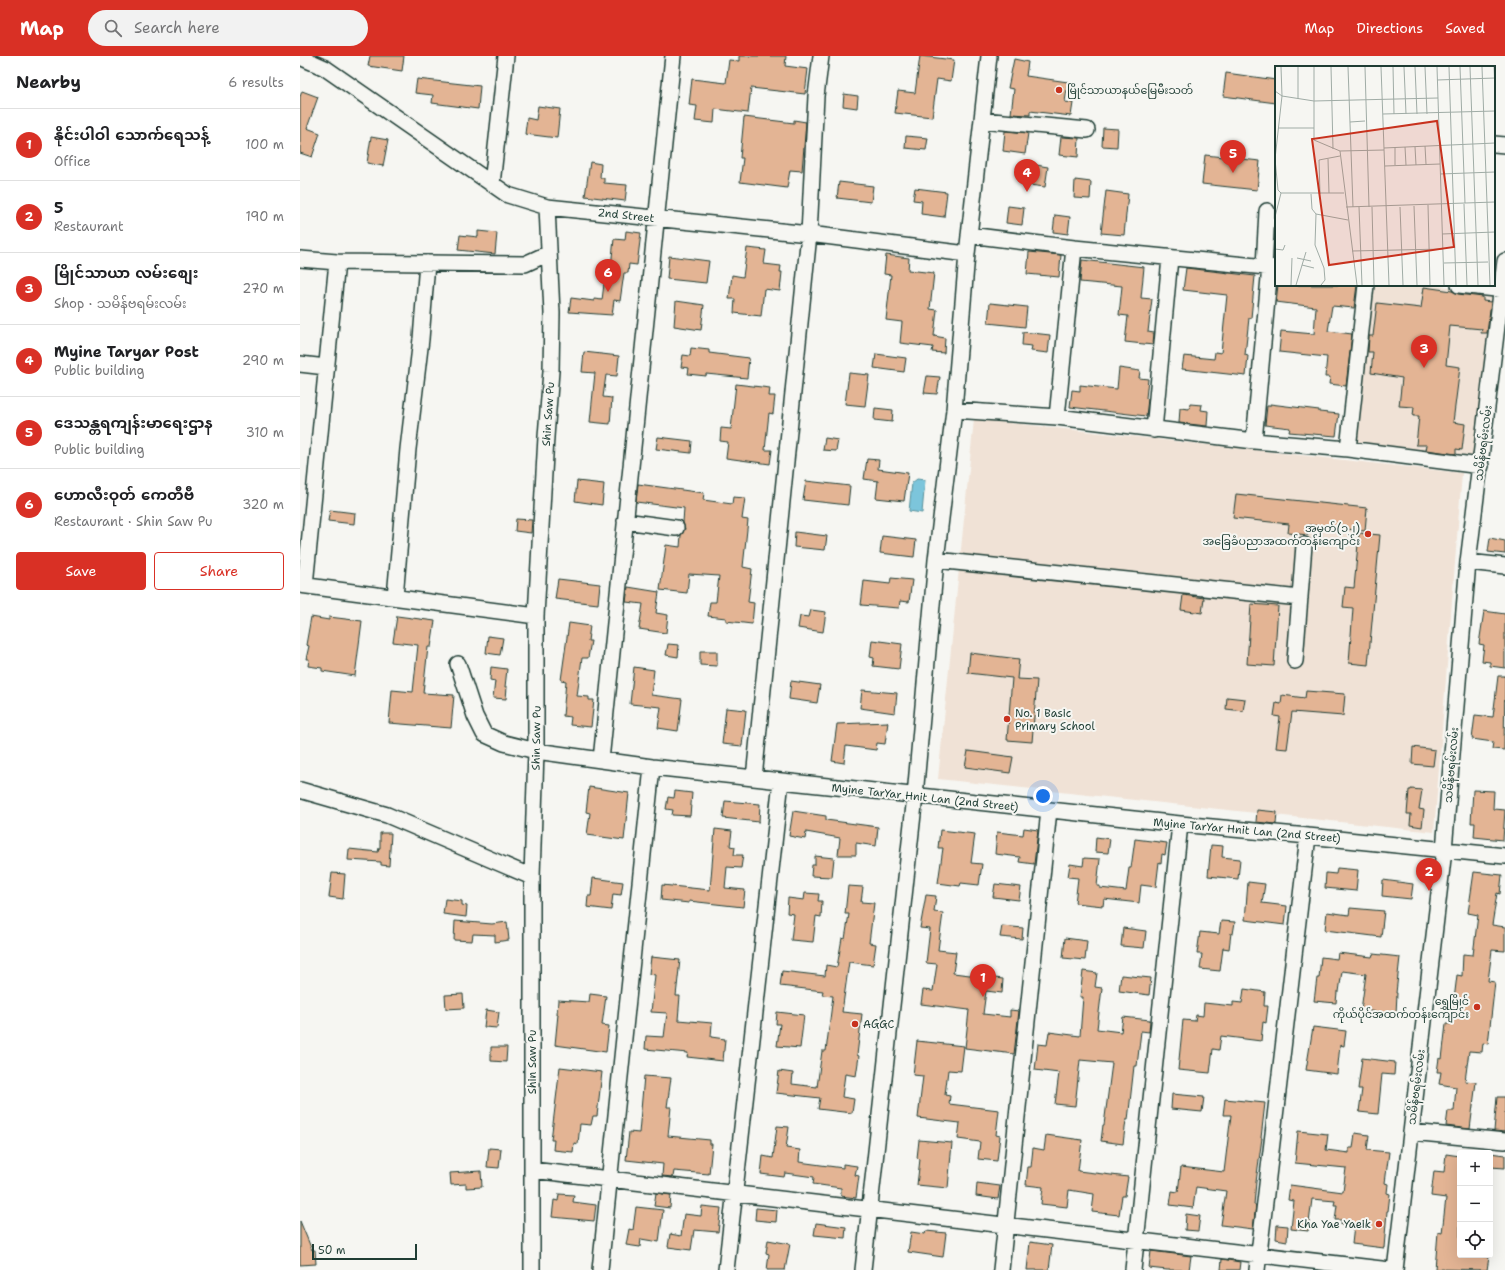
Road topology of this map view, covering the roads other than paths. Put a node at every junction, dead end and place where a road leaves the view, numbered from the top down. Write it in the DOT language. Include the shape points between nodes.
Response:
graph roads {
  1 [pos="506,56"];
  2 [pos="673,56"];
  3 [pos="821,56"];
  4 [pos="989,56"];
  5 [pos="300,57"];
  6 [pos="325,62"];
  7 [pos="982,120"];
  8 [pos="1087,130"];
  9 [pos="1495,144"];
  10 [pos="1505,145"];
  11 [pos="492,184"];
  12 [pos="547,207"];
  13 [pos="1267,211"];
  14 [pos="655,218"];
  15 [pos="809,234"];
  16 [pos="969,235"];
  17 [pos="1074,248"];
  18 [pos="549,252"];
  19 [pos="967,254"];
  20 [pos="1170,258"];
  21 [pos="300,259"];
  22 [pos="1505,261"];
  23 [pos="337,262"];
  24 [pos="428,263"];
  25 [pos="1270,267"];
  26 [pos="1366,286"];
  27 [pos="1470,286"];
  28 [pos="1503,289"];
  29 [pos="300,364"];
  30 [pos="326,367"];
  31 [pos="954,410"];
  32 [pos="1057,417"];
  33 [pos="1154,430"];
  34 [pos="1254,441"];
  35 [pos="1348,449"];
  36 [pos="1481,466"];
  37 [pos="625,521"];
  38 [pos="676,528"];
  39 [pos="1304,545"];
  40 [pos="936,560"];
  41 [pos="1468,562"];
  42 [pos="1505,566"];
  43 [pos="302,585"];
  44 [pos="395,597"];
  45 [pos="1300,598"];
  46 [pos="536,616"];
  47 [pos="1296,662"];
  48 [pos="458,664"];
  49 [pos="536,751"];
  50 [pos="601,760"];
  51 [pos="652,767"];
  52 [pos="754,778"];
  53 [pos="781,781"];
  54 [pos="300,790"];
  55 [pos="915,796"];
  56 [pos="1049,810"];
  57 [pos="1180,824"];
  58 [pos="1308,836"];
  59 [pos="1444,850"];
  60 [pos="1505,856"];
  61 [pos="532,877"];
  62 [pos="1411,1132"];
  63 [pos="1505,1141"];
  64 [pos="532,1170"];
  65 [pos="609,1179"];
  66 [pos="735,1194"];
  67 [pos="869,1209"];
  68 [pos="1006,1225"];
  69 [pos="1136,1240"];
  70 [pos="1259,1255"];
  71 [pos="532,1270"];
  72 [pos="600,1270"];
  73 [pos="726,1270"];
  74 [pos="863,1270"];
  75 [pos="1001,1270"];
  76 [pos="1133,1270"];
  77 [pos="1257,1270"];
  78 [pos="1390,1270"];
  79 [pos="1395,1270"];
  1 -- 11 [label="street"];
  2 -- 14 [label="street"];
  3 -- 15 [label="street" via="816,96"];
  4 -- 7 [label="street"];
  5 -- 6 [label="street, 2nd Street"];
  6 -- 11 [label="street, 2nd Street"];
  7 -- 8 [label="street"];
  7 -- 16 [label="street"];
  9 -- 10 [label="street"];
  11 -- 12 [label="street, 2nd Street" via="508,194"];
  12 -- 14 [label="street, 2nd Street"];
  12 -- 18 [label="street, Shin Saw Pu"];
  13 -- 25 [label="street"];
  14 -- 15 [label="street, 2nd Street"];
  14 -- 37 [label="street"];
  15 -- 19 [label="street, 2nd Street"];
  15 -- 52 [label="street"];
  16 -- 17 [label="street"];
  16 -- 19 [label="street"];
  17 -- 20 [label="street"];
  17 -- 32 [label="street"];
  18 -- 24 [label="street" via="525,264"];
  18 -- 46 [label="street, Shin Saw Pu" via="551,371"];
  19 -- 31 [label="street"];
  20 -- 25 [label="street"];
  20 -- 33 [label="street"];
  21 -- 23 [label="street"];
  22 -- 28 [label="street, သမိန်ဗရမ်းလမ်း"];
  23 -- 24 [label="street"];
  23 -- 30 [label="street"];
  24 -- 44 [label="street"];
  25 -- 34 [label="street"];
  26 -- 35 [label="street"];
  27 -- 28 [label="street"];
  28 -- 36 [label="street, သမိန်ဗရမ်းလမ်း"];
  29 -- 30 [label="street"];
  30 -- 43 [label="street"];
  31 -- 32 [label="street"];
  31 -- 40 [label="street"];
  32 -- 33 [label="street"];
  33 -- 34 [label="street"];
  34 -- 35 [label="street"];
  35 -- 36 [label="street"];
  36 -- 41 [label="street, သမိန်ဗရမ်းလမ်း"];
  37 -- 38 [label="street"];
  37 -- 50 [label="street"];
  39 -- 45 [label="street"];
  40 -- 45 [label="street"];
  40 -- 55 [label="street"];
  41 -- 42 [label="street"];
  41 -- 59 [label="street, သမိန်ဗရမ်းလမ်း"];
  43 -- 44 [label="street"];
  44 -- 46 [label="street"];
  45 -- 47 [label="street"];
  46 -- 49 [label="street, Shin Saw Pu"];
  48 -- 49 [label="street, Myine TarYar Hnit Lan (2nd Street)" via="474,716 484,734 504,743"];
  49 -- 50 [label="street, Myine TarYar Hnit Lan (2nd Street)"];
  49 -- 61 [label="street, Shin Saw Pu"];
  50 -- 51 [label="street, Myine TarYar Hnit Lan (2nd Street)"];
  51 -- 52 [label="street, Myine TarYar Hnit Lan (2nd Street)"];
  51 -- 65 [label="street"];
  52 -- 53 [label="street, Myine TarYar Hnit Lan (2nd Street)"];
  53 -- 55 [label="street, Myine TarYar Hnit Lan (2nd Street)"];
  53 -- 66 [label="street"];
  54 -- 61 [label="street" via="387,815"];
  55 -- 56 [label="street, Myine TarYar Hnit Lan (2nd Street)"];
  55 -- 67 [label="street"];
  56 -- 57 [label="street, Myine TarYar Hnit Lan (2nd Street)"];
  56 -- 68 [label="street"];
  57 -- 58 [label="street, Myine TarYar Hnit Lan (2nd Street)"];
  57 -- 69 [label="street"];
  58 -- 59 [label="street, Myine TarYar Hnit Lan (2nd Street)"];
  58 -- 70 [label="street"];
  59 -- 60 [label="street, Myine TarYar Hnit Lan (2nd Street)"];
  59 -- 62 [label="street, သမိန်ဗရမ်းလမ်း"];
  61 -- 64 [label="street, Shin Saw Pu"];
  62 -- 63 [label="street"];
  62 -- 79 [label="street, သမိန်ဗရမ်းလမ်း"];
  64 -- 65 [label="street"];
  64 -- 71 [label="street, Shin Saw Pu"];
  65 -- 66 [label="street"];
  65 -- 72 [label="street"];
  66 -- 67 [label="street"];
  66 -- 73 [label="street"];
  67 -- 68 [label="street"];
  67 -- 74 [label="street"];
  68 -- 69 [label="street"];
  68 -- 75 [label="street"];
  69 -- 70 [label="street"];
  69 -- 76 [label="street"];
  70 -- 77 [label="street"];
  70 -- 78 [label="street"];
}
